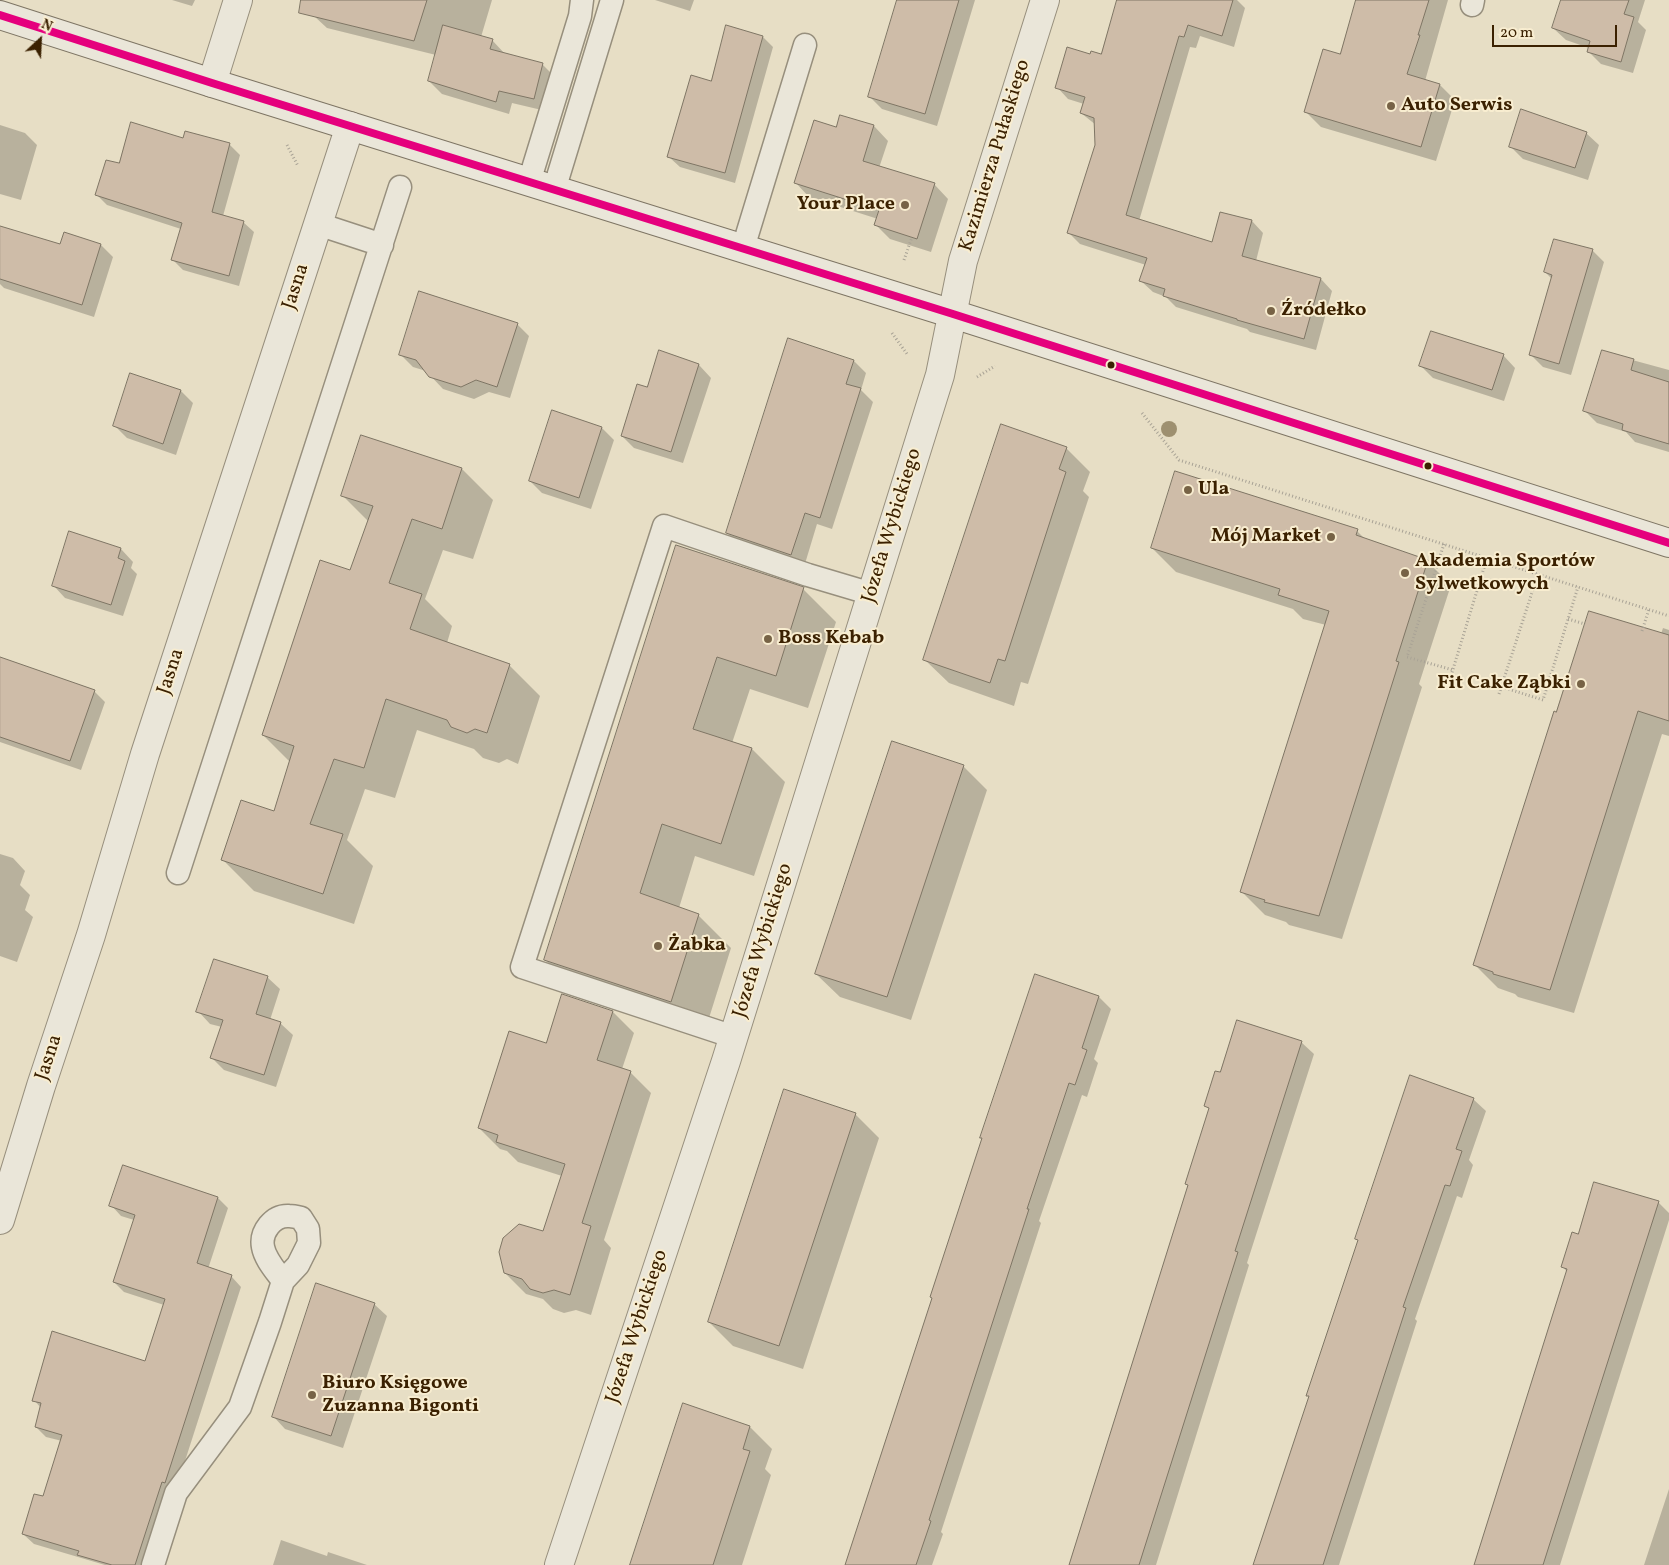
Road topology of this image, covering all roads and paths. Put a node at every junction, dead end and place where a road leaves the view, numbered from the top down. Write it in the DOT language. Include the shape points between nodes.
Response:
graph roads {
  1 [pos="238,0"];
  2 [pos="582,0"];
  3 [pos="612,0"];
  4 [pos="1045,0"];
  5 [pos="0,15"];
  6 [pos="805,45"];
  7 [pos="212,83"];
  8 [pos="350,126"];
  9 [pos="541,186"];
  10 [pos="400,187"];
  11 [pos="318,224"];
  12 [pos="912,237"];
  13 [pos="382,245"];
  14 [pos="743,248"];
  15 [pos="903,263"];
  16 [pos="952,314"];
  17 [pos="1137,407"];
  18 [pos="1669,543"];
  19 [pos="1444,544"];
  20 [pos="1487,558"];
  21 [pos="1538,574"];
  22 [pos="1578,587"];
  23 [pos="872,594"];
  24 [pos="1649,609"];
  25 [pos="1669,616"];
  26 [pos="1568,619"];
  27 [pos="1584,624"];
  28 [pos="1642,631"];
  29 [pos="1453,670"];
  30 [pos="1450,679"];
  31 [pos="1502,687"];
  32 [pos="1499,694"];
  33 [pos="178,873"];
  34 [pos="734,1037"];
  35 [pos="0,1220"];
  36 [pos="283,1280"];
  37 [pos="153,1565"];
  38 [pos="560,1565"];
  1 -- 7 [label="street"];
  2 -- 9 [label="lane"];
  3 -- 9 [label="lane"];
  4 -- 16 [label="street, Kazimierza Pułaskiego" via="963,261"];
  5 -- 7 [label="street"];
  6 -- 14 [label="lane"];
  7 -- 8 [label="street"];
  8 -- 9 [label="street"];
  8 -- 11 [label="street, Jasna"];
  9 -- 14 [label="street"];
  10 -- 13 [label="lane"];
  11 -- 13 [label="lane"];
  11 -- 35 [label="street, Jasna" via="145,754 91,936"];
  12 -- 15 [label="path"];
  13 -- 33 [label="lane"];
  14 -- 16 [label="street"];
  16 -- 18 [label="street"];
  16 -- 23 [label="street, Józefa Wybickiego" via="940,375"];
  17 -- 19 [label="path" via="1178,460"];
  19 -- 20 [label="path"];
  19 -- 29 [label="path" via="1407,657"];
  20 -- 21 [label="path"];
  20 -- 29 [label="path"];
  21 -- 22 [label="path"];
  21 -- 31 [label="path"];
  22 -- 24 [label="path"];
  22 -- 26 [label="path"];
  23 -- 34 [label="street, Józefa Wybickiego"];
  23 -- 34 [label="lane" via="664,526 522,967"];
  24 -- 25 [label="path"];
  24 -- 28 [label="path"];
  26 -- 27 [label="path"];
  26 -- 31 [label="path" via="1543,700"];
  29 -- 30 [label="path"];
  31 -- 32 [label="path"];
  34 -- 38 [label="street, Józefa Wybickiego"];
  36 -- 37 [label="lane" via="240,1407 176,1493"];
}
